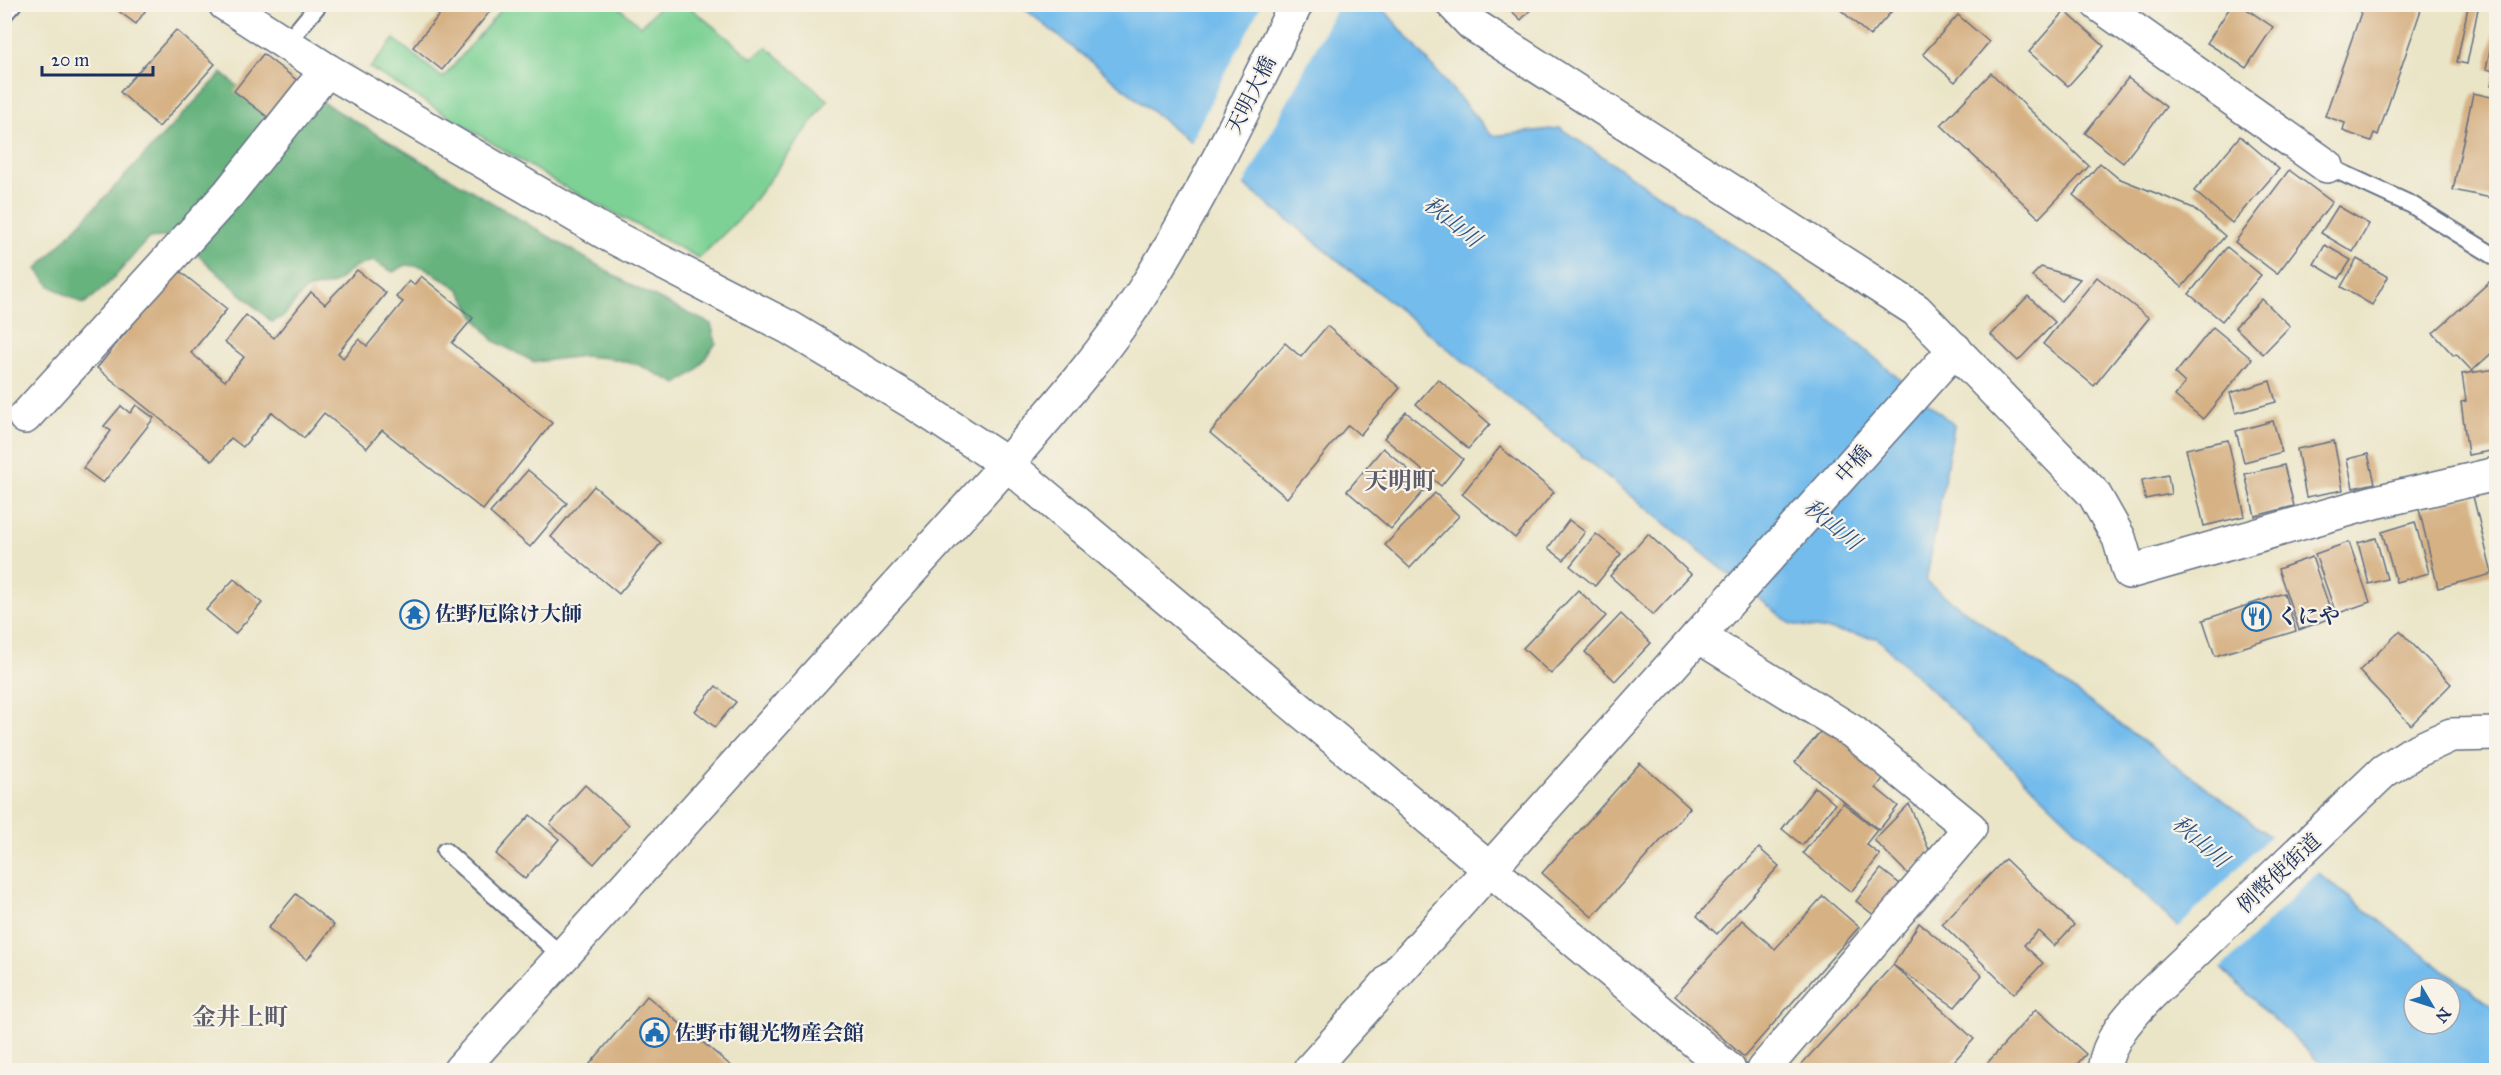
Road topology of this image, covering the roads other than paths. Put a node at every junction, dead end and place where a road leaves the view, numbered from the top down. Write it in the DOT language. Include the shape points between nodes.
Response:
graph roads {
  1 [pos="13,4"];
  2 [pos="225,4"];
  3 [pos="319,4"];
  4 [pos="1296,4"];
  5 [pos="1453,4"];
  6 [pos="2103,6"];
  7 [pos="4,14"];
  8 [pos="286,44"];
  9 [pos="327,70"];
  10 [pos="2326,166"];
  11 [pos="2496,257"];
  12 [pos="1946,359"];
  13 [pos="25,417"];
  14 [pos="1007,464"];
  15 [pos="2496,474"];
  16 [pos="1698,636"];
  17 [pos="2496,734"];
  18 [pos="446,851"];
  19 [pos="1490,871"];
  20 [pos="562,956"];
  21 [pos="460,1071"];
  22 [pos="1310,1071"];
  23 [pos="1728,1071"];
  24 [pos="1763,1071"];
  25 [pos="2104,1071"];
  1 -- 7 [label="lane"];
  2 -- 8 [label="street"];
  3 -- 8 [label="lane"];
  4 -- 14 [label="street, 天明大橋" via="1205,186 1136,302 1083,374"];
  5 -- 12 [label="street" via="1472,24 1916,310"];
  6 -- 10 [label="street"];
  8 -- 9 [label="street"];
  9 -- 13 [label="street" via="228,193"];
  9 -- 14 [label="street" via="611,236 790,328"];
  10 -- 11 [label="lane" via="2412,205"];
  12 -- 15 [label="street" via="2094,494 2119,538 2129,572 2371,503"];
  12 -- 16 [label="street, 中橋"];
  14 -- 19 [label="street"];
  14 -- 20 [label="street, 天明大橋"];
  16 -- 19 [label="street, 中橋"];
  16 -- 24 [label="street" via="1853,732 1970,828"];
  17 -- 25 [label="street, 例幣使街道" via="2451,735 2384,771 2150,994 2106,1053"];
  18 -- 20 [label="lane"];
  19 -- 22 [label="street, 中橋"];
  19 -- 23 [label="street"];
  20 -- 21 [label="street, 天明大橋"];
}
